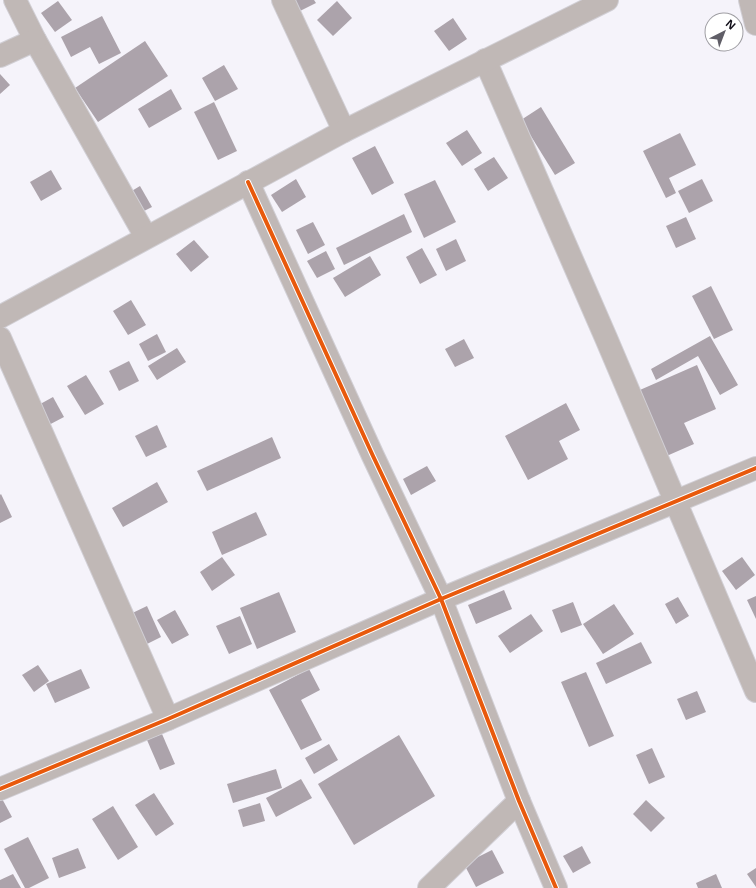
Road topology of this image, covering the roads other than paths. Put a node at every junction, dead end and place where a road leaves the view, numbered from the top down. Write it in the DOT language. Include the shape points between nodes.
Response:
graph roads {
  1 [pos="15,0"];
  2 [pos="283,0"];
  3 [pos="606,0"];
  4 [pos="750,0"];
  5 [pos="756,24"];
  6 [pos="35,40"];
  7 [pos="0,56"];
  8 [pos="484,60"];
  9 [pos="344,131"];
  10 [pos="248,182"];
  11 [pos="146,236"];
  12 [pos="0,317"];
  13 [pos="0,338"];
  14 [pos="756,468"];
  15 [pos="676,502"];
  16 [pos="441,599"];
  17 [pos="756,691"];
  18 [pos="168,719"];
  19 [pos="0,789"];
  20 [pos="519,801"];
  21 [pos="429,888"];
  22 [pos="556,888"];
  1 -- 6 [label="street"];
  2 -- 9 [label="street"];
  3 -- 8 [label="street"];
  4 -- 5 [label="street"];
  6 -- 7 [label="street"];
  6 -- 11 [label="street"];
  8 -- 9 [label="street"];
  8 -- 15 [label="street"];
  9 -- 10 [label="street"];
  10 -- 11 [label="street"];
  10 -- 16 [label="street"];
  11 -- 12 [label="street"];
  13 -- 18 [label="street"];
  14 -- 15 [label="street"];
  15 -- 16 [label="street"];
  15 -- 17 [label="street"];
  16 -- 18 [label="street"];
  16 -- 20 [label="street"];
  18 -- 19 [label="street"];
  20 -- 21 [label="street"];
  20 -- 22 [label="street"];
}
